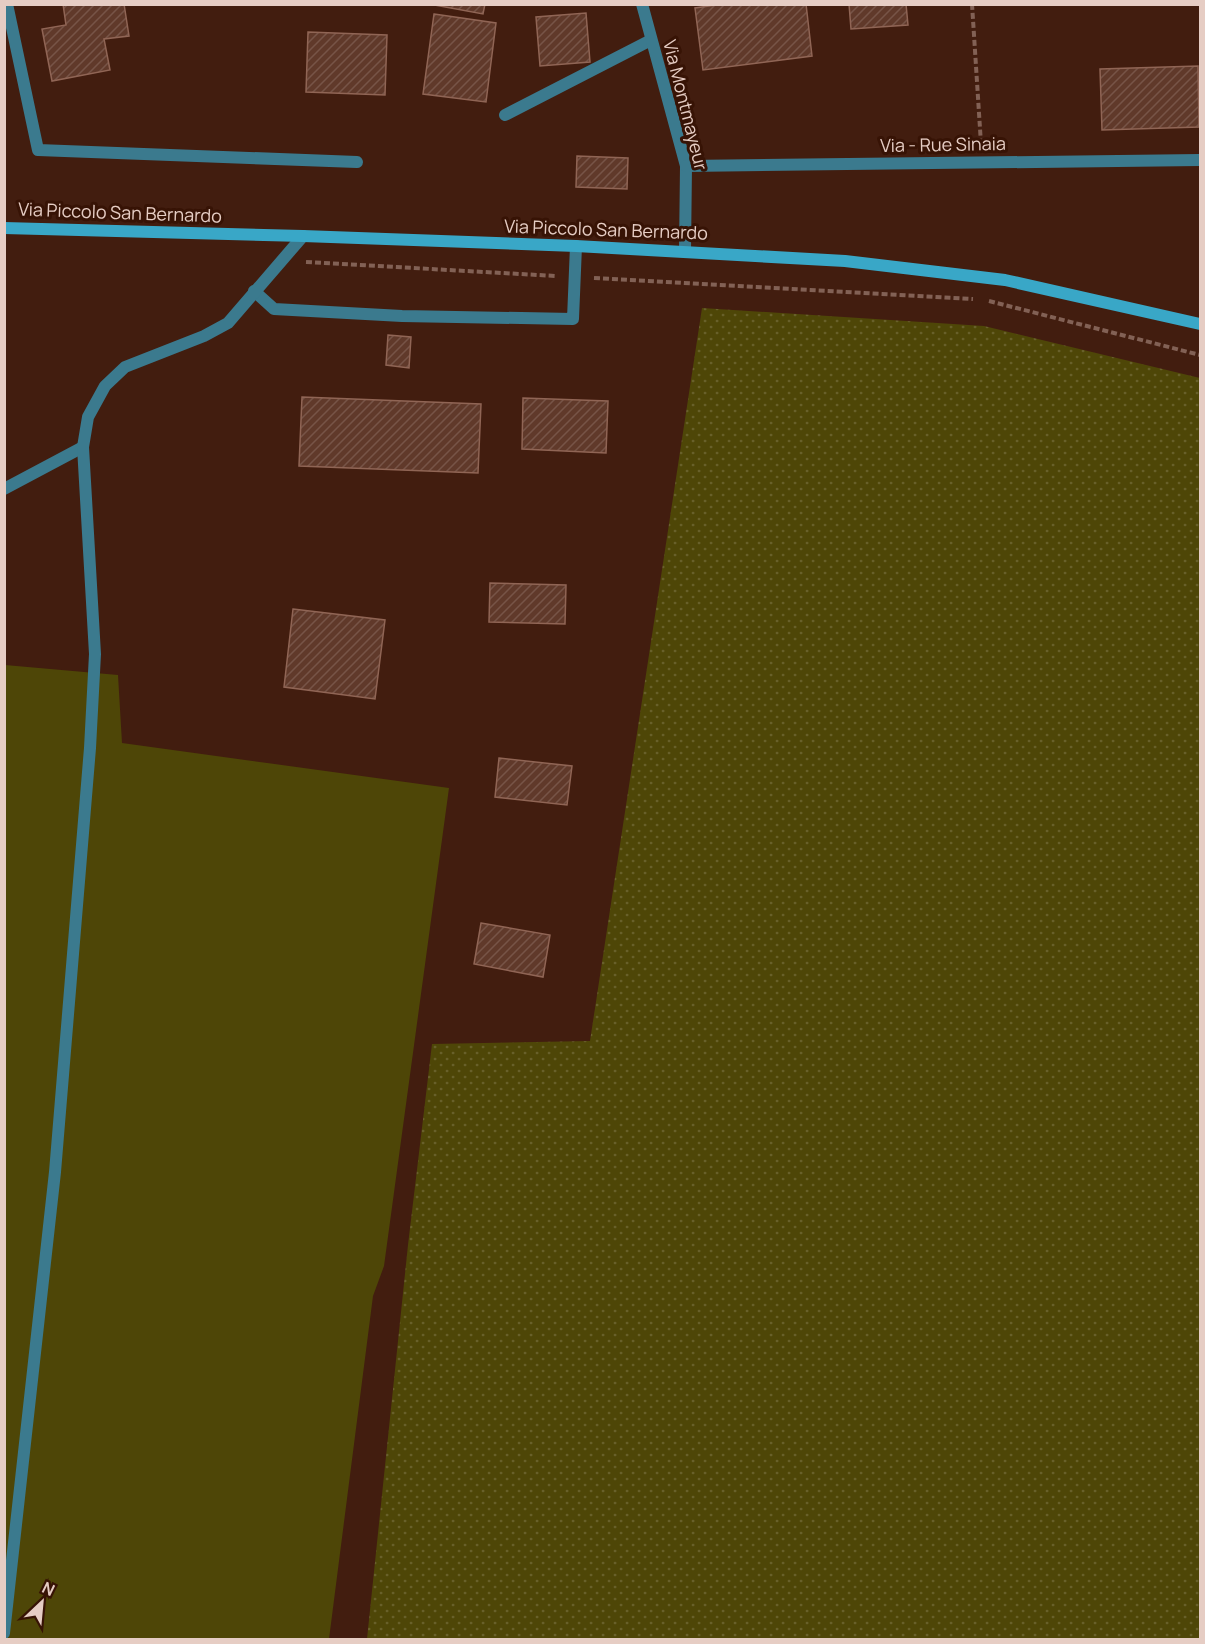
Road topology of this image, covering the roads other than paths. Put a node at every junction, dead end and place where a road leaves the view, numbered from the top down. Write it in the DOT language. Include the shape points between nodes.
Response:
graph roads {
  1 [pos="7,4"];
  2 [pos="642,4"];
  3 [pos="651,40"];
  4 [pos="505,115"];
  5 [pos="1200,160"];
  6 [pos="357,162"];
  7 [pos="686,166"];
  8 [pos="4,228"];
  9 [pos="303,236"];
  10 [pos="576,246"];
  11 [pos="685,251"];
  12 [pos="254,291"];
  13 [pos="1200,324"];
  14 [pos="83,447"];
  15 [pos="4,489"];
  16 [pos="4,1633"];
  1 -- 6 [label="street" via="38,150"];
  2 -- 3 [label="street, Via Montmayeur"];
  3 -- 4 [label="street"];
  3 -- 7 [label="street, Via Montmayeur"];
  5 -- 7 [label="street, Via - Rue Sinaia"];
  7 -- 11 [label="street, Via Montmayeur"];
  8 -- 9 [label="street, Via Piccolo San Bernardo"];
  9 -- 10 [label="street, Via Piccolo San Bernardo"];
  9 -- 12 [label="street"];
  10 -- 11 [label="street, Via Piccolo San Bernardo"];
  10 -- 12 [label="street" via="573,319 274,309"];
  11 -- 13 [label="street, Via Piccolo San Bernardo" via="845,261 1005,280"];
  12 -- 14 [label="street" via="228,323 125,367 105,386 88,417"];
  14 -- 15 [label="street"];
  14 -- 16 [label="street" via="95,654 90,748 55,1172"];
}
